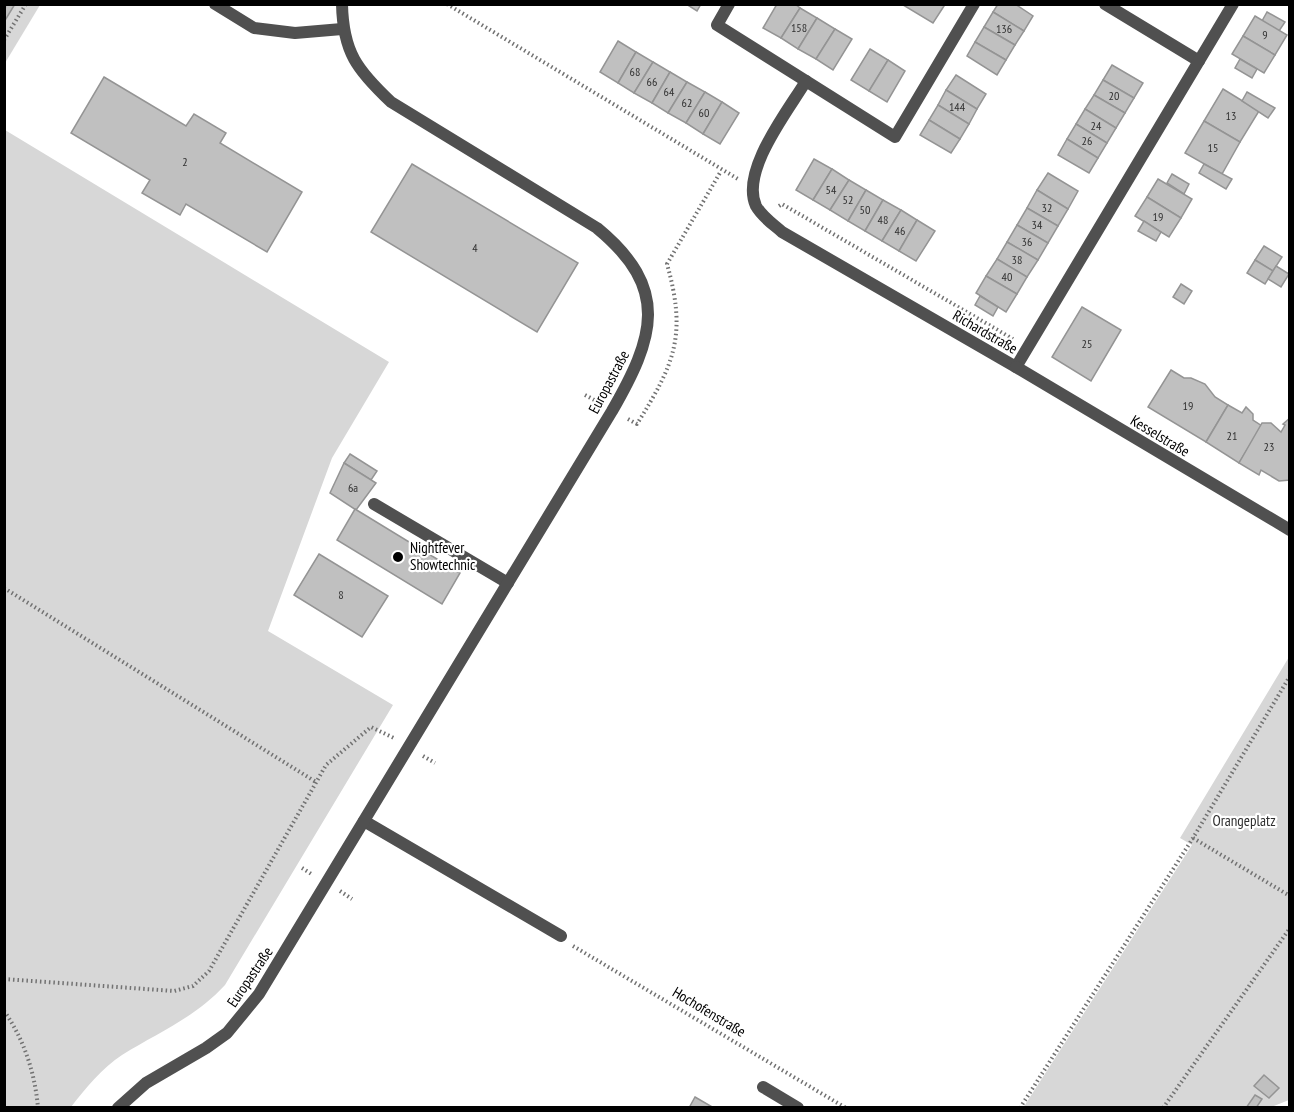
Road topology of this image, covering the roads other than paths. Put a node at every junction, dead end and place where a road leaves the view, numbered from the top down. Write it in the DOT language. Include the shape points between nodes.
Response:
graph roads {
  1 [pos="215,4"];
  2 [pos="342,4"];
  3 [pos="729,4"];
  4 [pos="974,4"];
  5 [pos="1105,4"];
  6 [pos="1233,4"];
  7 [pos="342,29"];
  8 [pos="1199,61"];
  9 [pos="806,81"];
  10 [pos="1016,367"];
  11 [pos="374,504"];
  12 [pos="1290,530"];
  13 [pos="508,583"];
  14 [pos="364,822"];
  15 [pos="561,936"];
  16 [pos="763,1087"];
  17 [pos="118,1107"];
  18 [pos="798,1107"];
  1 -- 7 [label="street" via="254,28 295,33"];
  2 -- 7 [label="street, Europastraße"];
  3 -- 9 [label="street" via="717,25"];
  4 -- 9 [label="street" via="895,137"];
  5 -- 8 [label="street"];
  6 -- 8 [label="street, Richardstraße"];
  7 -- 13 [label="street, Europastraße" via="349,54 367,80 391,102 597,228 632,263 644,293 649,316 647,337 635,370"];
  8 -- 10 [label="street, Richardstraße"];
  9 -- 10 [label="street, Richardstraße" via="756,169 752,186 755,204 762,215 782,232"];
  10 -- 12 [label="street, Kesselstraße"];
  11 -- 13 [label="street"];
  13 -- 14 [label="street, Europastraße"];
  14 -- 15 [label="street"];
  14 -- 17 [label="street, Europastraße" via="244,1015 206,1048 146,1083"];
  16 -- 18 [label="street"];
}
